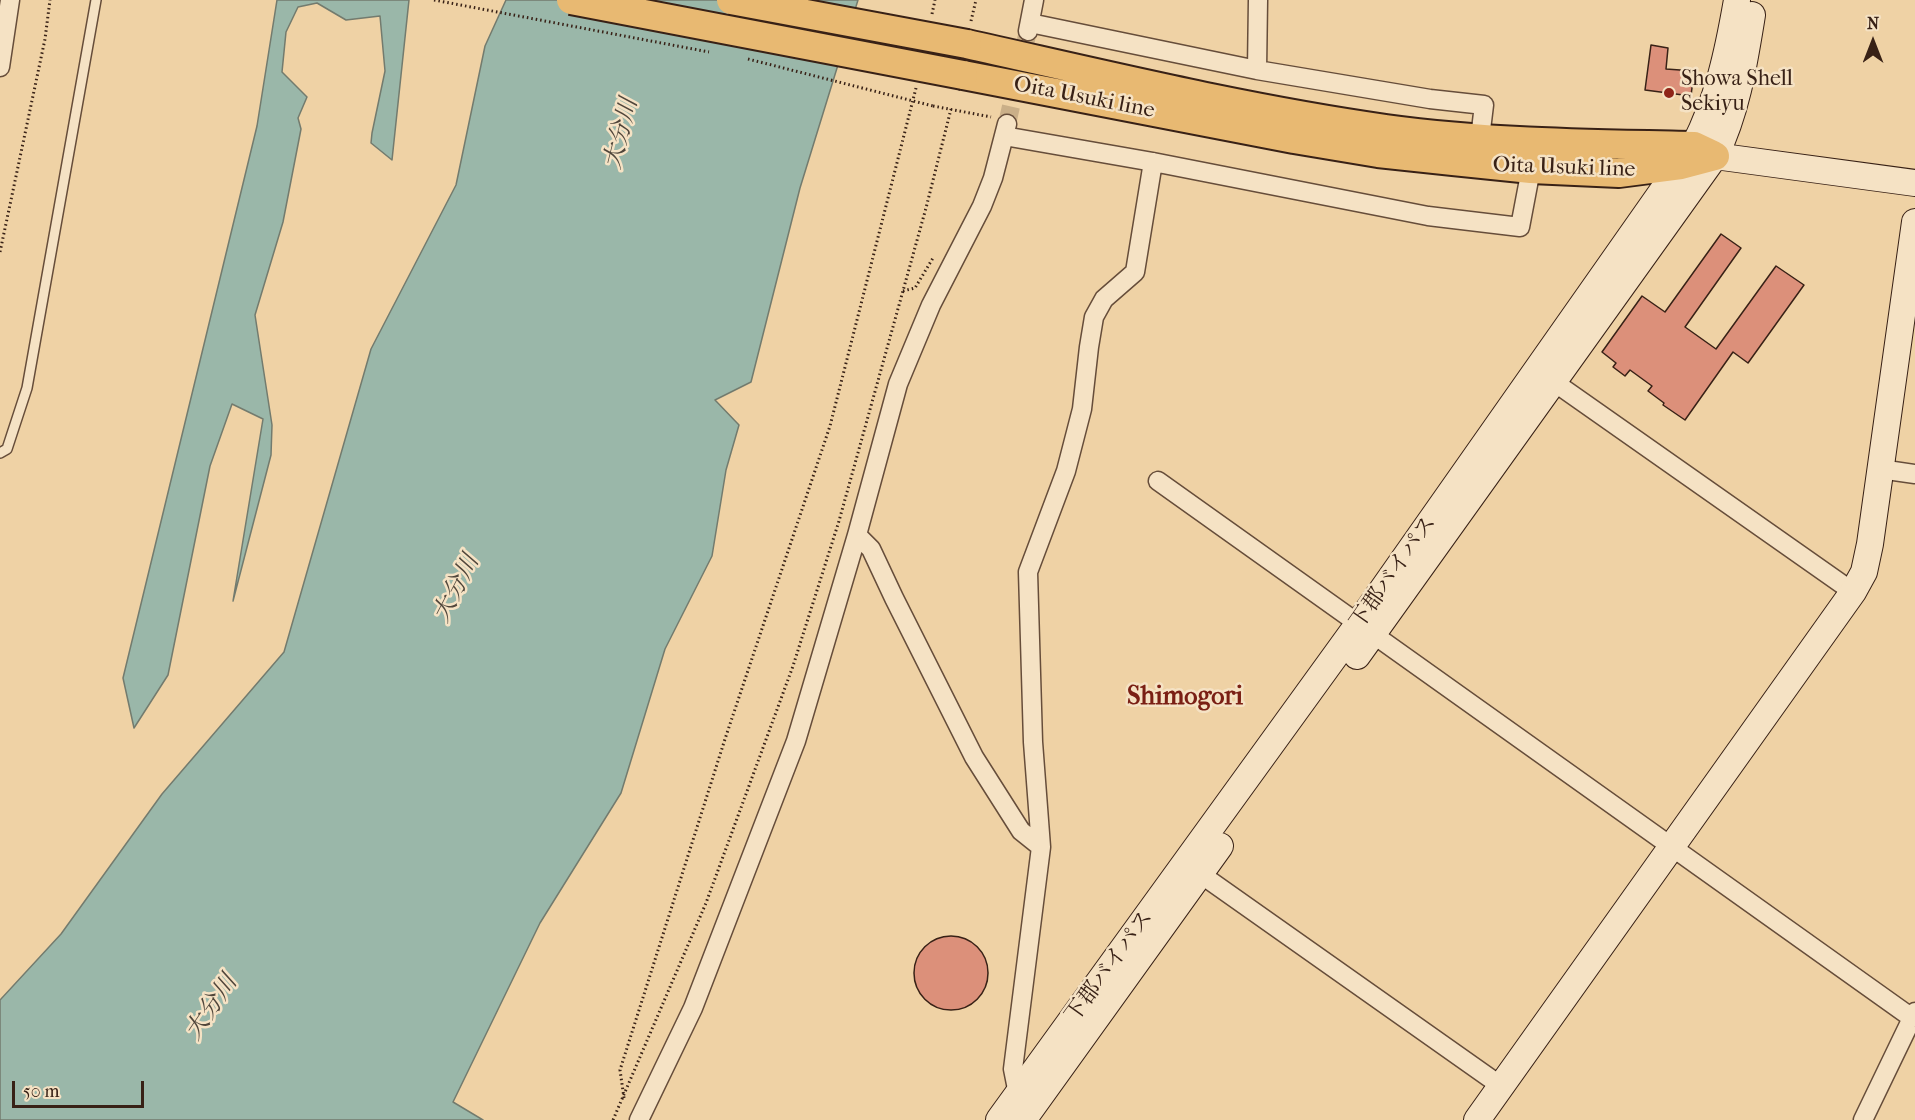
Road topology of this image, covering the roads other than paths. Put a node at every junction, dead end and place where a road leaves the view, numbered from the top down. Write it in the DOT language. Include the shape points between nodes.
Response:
graph roads {
  1 [pos="10,0"];
  2 [pos="96,0"];
  3 [pos="571,0"];
  4 [pos="730,0"];
  5 [pos="1034,0"];
  6 [pos="1258,0"];
  7 [pos="1737,0"];
  8 [pos="1754,0"];
  9 [pos="0,68"];
  10 [pos="1257,70"];
  11 [pos="1480,138"];
  12 [pos="1697,156"];
  13 [pos="1153,162"];
  14 [pos="1531,169"];
  15 [pos="1915,183"];
  16 [pos="1915,222"];
  17 [pos="1554,382"];
  18 [pos="0,453"];
  19 [pos="1880,469"];
  20 [pos="1915,474"];
  21 [pos="1158,481"];
  22 [pos="857,535"];
  23 [pos="1853,592"];
  24 [pos="1366,628"];
  25 [pos="1041,847"];
  26 [pos="1673,847"];
  27 [pos="1193,869"];
  28 [pos="1914,1015"];
  29 [pos="1501,1086"];
  30 [pos="1018,1094"];
  31 [pos="639,1120"];
  32 [pos="999,1120"];
  33 [pos="1023,1120"];
  34 [pos="1477,1120"];
  35 [pos="1863,1120"];
  1 -- 9 [label="street"];
  2 -- 18 [label="lane" via="27,388 7,449"];
  3 -- 14 [label="main road, Oita Usuki line, bridge" via="1378,153"];
  4 -- 11 [label="main road, Oita Usuki line, bridge" via="968,35 1274,111 1388,129"];
  5 -- 10 [label="street" via="1029,27"];
  6 -- 10 [label="street"];
  7 -- 12 [label="street, 下郡バイパス" via="1724,69"];
  8 -- 12 [label="street, 下郡バイパス" via="1731,120"];
  10 -- 11 [label="street" via="1484,105"];
  11 -- 12 [label="main road, Oita Usuki line"];
  12 -- 14 [label="main road, Oita Usuki line" via="1619,173"];
  12 -- 15 [label="street"];
  12 -- 17 [label="street, 下郡バイパス"];
  12 -- 24 [label="street, 下郡バイパス"];
  13 -- 14 [label="street" via="1428,216 1520,227"];
  13 -- 22 [label="street" via="1006,130 982,206 931,305 898,384"];
  13 -- 25 [label="street" via="1135,272 1104,299 1094,316 1082,409 1066,471 1028,572 1033,742"];
  16 -- 19 [label="street"];
  17 -- 23 [label="street"];
  17 -- 24 [label="street, 下郡バイパス"];
  19 -- 20 [label="street"];
  19 -- 23 [label="street" via="1864,572"];
  21 -- 24 [label="street"];
  22 -- 25 [label="street" via="872,549 974,757 1021,831"];
  22 -- 31 [label="street" via="796,741 693,1008"];
  23 -- 26 [label="street"];
  24 -- 26 [label="street"];
  24 -- 27 [label="street, 下郡バイパス"];
  25 -- 30 [label="street" via="1013,1070"];
  26 -- 28 [label="street"];
  26 -- 29 [label="street"];
  27 -- 29 [label="street"];
  27 -- 30 [label="street, 下郡バイパス"];
  27 -- 33 [label="street, 下郡バイパス"];
  28 -- 35 [label="street"];
  29 -- 34 [label="street"];
  30 -- 32 [label="street, 下郡バイパス"];
}
